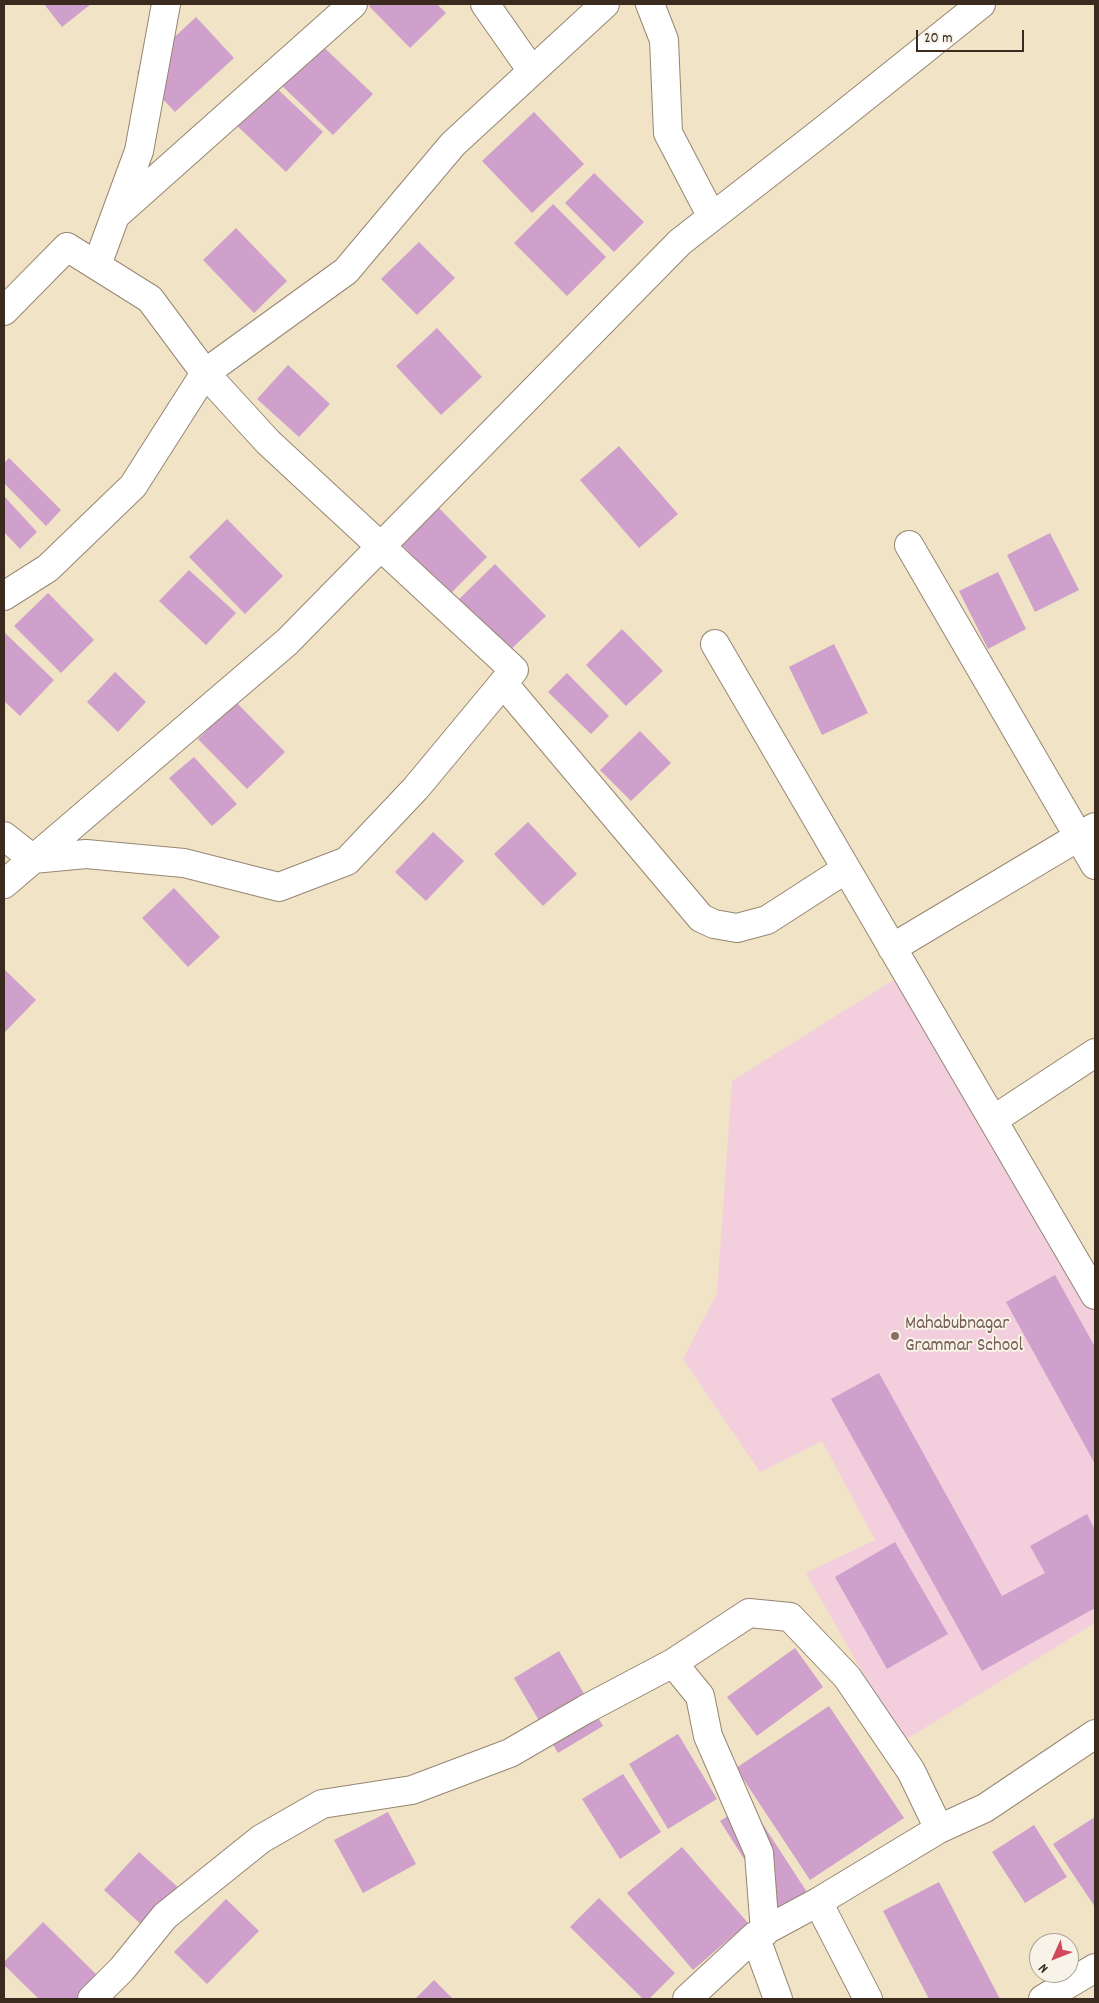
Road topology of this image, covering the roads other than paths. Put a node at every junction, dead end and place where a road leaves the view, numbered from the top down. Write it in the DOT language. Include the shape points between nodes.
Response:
graph roads {
  1 [pos="166,4"];
  2 [pos="353,4"];
  3 [pos="486,4"];
  4 [pos="605,4"];
  5 [pos="650,4"];
  6 [pos="975,5"];
  7 [pos="532,71"];
  8 [pos="116,215"];
  9 [pos="712,217"];
  10 [pos="97,265"];
  11 [pos="4,311"];
  12 [pos="205,373"];
  13 [pos="910,545"];
  14 [pos="380,546"];
  15 [pos="4,596"];
  16 [pos="715,644"];
  17 [pos="503,683"];
  18 [pos="1088,832"];
  19 [pos="4,836"];
  20 [pos="33,859"];
  21 [pos="1095,865"];
  22 [pos="846,869"];
  23 [pos="4,884"];
  24 [pos="892,948"];
  25 [pos="1095,1053"];
  26 [pos="993,1120"];
  27 [pos="1095,1295"];
  28 [pos="673,1663"];
  29 [pos="1095,1734"];
  30 [pos="939,1829"];
  31 [pos="818,1902"];
  32 [pos="760,1934"];
  33 [pos="1095,1968"];
  34 [pos="92,1999"];
  35 [pos="687,1999"];
  36 [pos="778,1999"];
  37 [pos="868,1999"];
  38 [pos="1043,1999"];
  1 -- 8 [label="street" via="139,151"];
  2 -- 8 [label="street"];
  3 -- 7 [label="street"];
  4 -- 7 [label="street"];
  5 -- 9 [label="street" via="664,40 668,134"];
  6 -- 9 [label="street"];
  7 -- 12 [label="street" via="453,144 346,271"];
  8 -- 10 [label="street"];
  9 -- 14 [label="street" via="680,242"];
  10 -- 11 [label="street" via="67,247"];
  10 -- 12 [label="street" via="150,299"];
  12 -- 14 [label="street" via="268,442"];
  12 -- 15 [label="street" via="133,486 48,568"];
  13 -- 18 [label="street"];
  14 -- 17 [label="street" via="514,670"];
  14 -- 20 [label="street" via="287,642"];
  16 -- 22 [label="street"];
  17 -- 20 [label="street" via="416,788 347,861 279,887 184,863 86,854"];
  17 -- 22 [label="street" via="701,918 737,928 767,920"];
  18 -- 21 [label="street"];
  18 -- 24 [label="street"];
  19 -- 20 [label="street"];
  20 -- 23 [label="street"];
  22 -- 24 [label="street"];
  24 -- 26 [label="street"];
  25 -- 26 [label="street"];
  26 -- 27 [label="street"];
  28 -- 30 [label="street" via="749,1613 790,1617 846,1677 911,1771"];
  28 -- 32 [label="street" via="700,1696 708,1736 759,1853"];
  28 -- 34 [label="street" via="510,1753 412,1790 322,1804 261,1839 165,1916 122,1969"];
  29 -- 30 [label="street" via="985,1808"];
  30 -- 31 [label="street"];
  31 -- 32 [label="street"];
  31 -- 37 [label="street"];
  32 -- 35 [label="street"];
  32 -- 36 [label="street"];
  33 -- 38 [label="street"];
}
